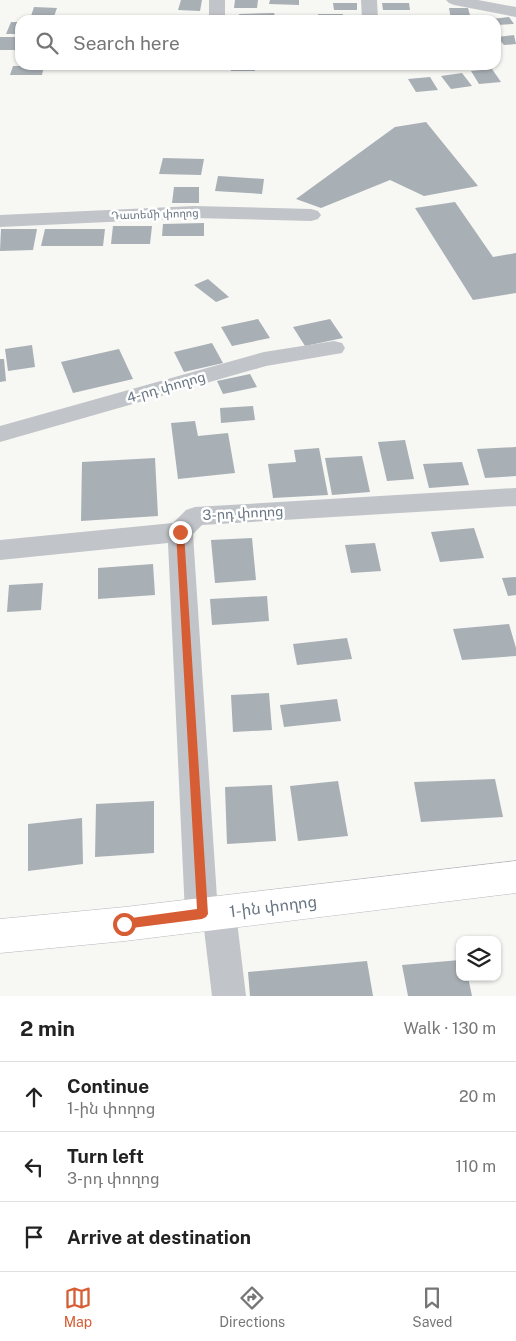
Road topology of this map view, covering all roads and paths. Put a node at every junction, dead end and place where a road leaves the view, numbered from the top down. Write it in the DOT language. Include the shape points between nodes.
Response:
graph roads {
  1 [pos="217,0"];
  2 [pos="370,0"];
  3 [pos="454,0"];
  4 [pos="516,12"];
  5 [pos="217,15"];
  6 [pos="370,15"];
  7 [pos="311,215"];
  8 [pos="0,221"];
  9 [pos="334,348"];
  10 [pos="0,434"];
  11 [pos="516,497"];
  12 [pos="180,532"];
  13 [pos="0,550"];
  14 [pos="516,877"];
  15 [pos="211,913"];
  16 [pos="0,936"];
  17 [pos="229,996"];
  1 -- 5 [label="street"];
  2 -- 6 [label="street"];
  3 -- 4 [label="street"];
  7 -- 8 [label="street, Դատեմի փողոց" via="154,213"];
  9 -- 10 [label="street, 4-րդ փողոց" via="264,358"];
  11 -- 12 [label="street, 3-րդ փողոց" via="195,516"];
  12 -- 13 [label="street"];
  12 -- 15 [label="street"];
  14 -- 15 [label="main road, 1-ին փողոց"];
  15 -- 16 [label="main road, 1-ին փողոց"];
  15 -- 17 [label="street"];
}
